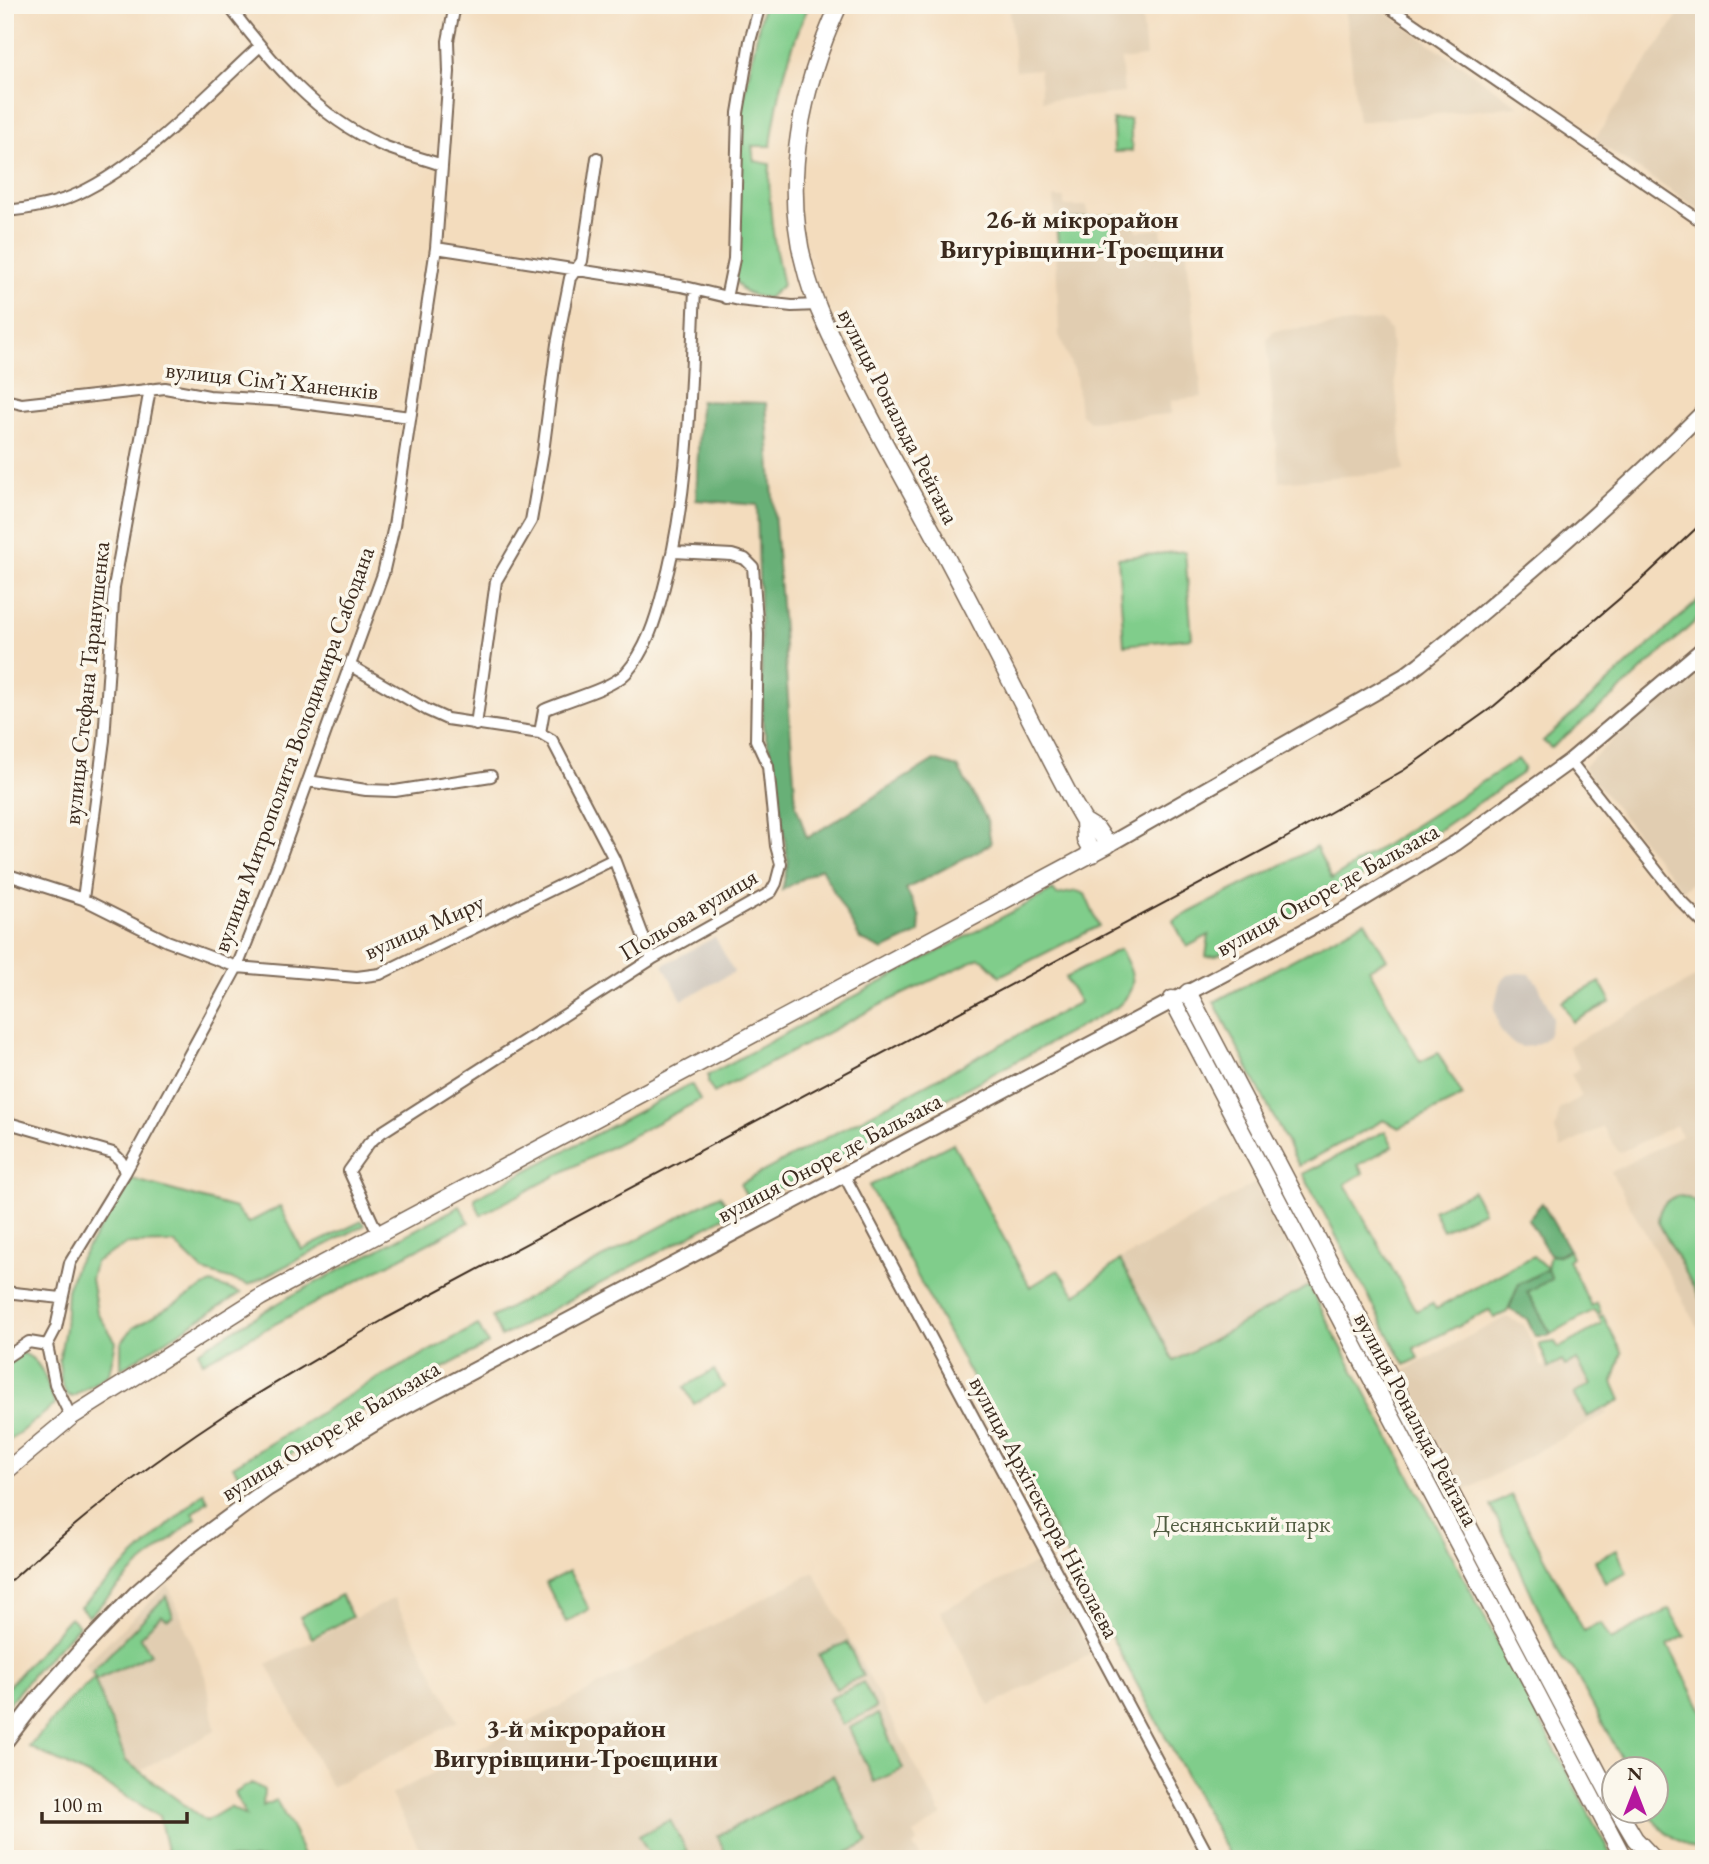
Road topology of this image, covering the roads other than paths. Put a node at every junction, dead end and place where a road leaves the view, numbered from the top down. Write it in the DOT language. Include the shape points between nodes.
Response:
graph roads {
  1 [pos="228,5"];
  2 [pos="455,5"];
  3 [pos="760,5"];
  4 [pos="839,5"];
  5 [pos="1386,5"];
  6 [pos="260,46"];
  7 [pos="597,158"];
  8 [pos="442,165"];
  9 [pos="5,211"];
  10 [pos="1704,223"];
  11 [pos="436,248"];
  12 [pos="575,269"];
  13 [pos="695,290"];
  14 [pos="726,298"];
  15 [pos="818,305"];
  16 [pos="150,389"];
  17 [pos="5,400"];
  18 [pos="1704,411"];
  19 [pos="410,416"];
  20 [pos="674,552"];
  21 [pos="1704,648"];
  22 [pos="351,666"];
  23 [pos="476,725"];
  24 [pos="540,733"];
  25 [pos="1570,761"];
  26 [pos="491,776"];
  27 [pos="308,781"];
  28 [pos="1084,821"];
  29 [pos="1108,845"];
  30 [pos="1093,854"];
  31 [pos="614,859"];
  32 [pos="5,874"];
  33 [pos="82,899"];
  34 [pos="1704,924"];
  35 [pos="652,959"];
  36 [pos="237,967"];
  37 [pos="1188,992"];
  38 [pos="1172,999"];
  39 [pos="5,1122"];
  40 [pos="125,1173"];
  41 [pos="844,1175"];
  42 [pos="378,1234"];
  43 [pos="5,1292"];
  44 [pos="61,1298"];
  45 [pos="47,1345"];
  46 [pos="5,1358"];
  47 [pos="71,1417"];
  48 [pos="5,1472"];
  49 [pos="5,1742"];
  50 [pos="1600,1775"];
  51 [pos="1627,1826"];
  52 [pos="1210,1859"];
  53 [pos="1624,1859"];
  54 [pos="1654,1859"];
  1 -- 6 [label="street"];
  2 -- 8 [label="street, вулиця Митрополита Володимира Сабодана" via="448,41"];
  3 -- 14 [label="street" via="738,113 734,259"];
  4 -- 15 [label="main road, вулиця Рональда Рейгана" via="814,67 799,128 795,185 804,265"];
  5 -- 10 [label="street"];
  6 -- 8 [label="street" via="340,123 381,144"];
  6 -- 9 [label="street" via="155,142 105,178 69,197"];
  7 -- 12 [label="street" via="582,261"];
  8 -- 11 [label="street, вулиця Митрополита Володимира Сабодана"];
  11 -- 12 [label="street"];
  11 -- 19 [label="street, вулиця Митрополита Володимира Сабодана"];
  12 -- 13 [label="street"];
  12 -- 23 [label="street" via="557,344 531,521 496,581"];
  13 -- 14 [label="street"];
  13 -- 20 [label="street" via="686,471"];
  14 -- 15 [label="street"];
  15 -- 28 [label="main road, вулиця Рональда Рейгана" via="862,404"];
  16 -- 17 [label="street, вулиця Сімʼї Ханенків" via="22,404"];
  16 -- 19 [label="street, вулиця Сімʼї Ханенків"];
  16 -- 33 [label="street, вулиця Стефана Таранушенка" via="114,587 104,740"];
  18 -- 29 [label="street" via="1557,549 1404,676"];
  19 -- 22 [label="street, вулиця Митрополита Володимира Сабодана" via="386,562"];
  20 -- 24 [label="street" via="657,617 626,673 544,710"];
  20 -- 35 [label="street, Польова вулиця" via="732,555 753,567 758,634 756,740 768,766 781,864 771,892"];
  21 -- 25 [label="street, вулиця Оноре де Бальзака"];
  22 -- 23 [label="street" via="427,710"];
  22 -- 27 [label="street, вулиця Митрополита Володимира Сабодана"];
  23 -- 24 [label="street"];
  24 -- 31 [label="street" via="552,740"];
  25 -- 34 [label="street"];
  25 -- 37 [label="street, вулиця Оноре де Бальзака" via="1456,843 1348,908"];
  26 -- 27 [label="street" via="395,790"];
  27 -- 36 [label="street, вулиця Митрополита Володимира Сабодана"];
  28 -- 29 [label="main road, вулиця Рональда Рейгана" via="1099,831"];
  28 -- 30 [label="main road, вулиця Рональда Рейгана" via="1085,839"];
  29 -- 30 [label="main road"];
  30 -- 42 [label="main road"];
  31 -- 35 [label="street"];
  31 -- 36 [label="street, вулиця Миру" via="380,974 345,977"];
  32 -- 33 [label="street, вулиця Миру"];
  33 -- 36 [label="street, вулиця Миру" via="167,941"];
  35 -- 42 [label="street, Польова вулиця" via="369,1143 349,1171"];
  36 -- 40 [label="street, вулиця Митрополита Володимира Сабодана"];
  37 -- 38 [label="street, вулиця Оноре де Бальзака"];
  37 -- 50 [label="main road, вулиця Рональда Рейгана"];
  38 -- 41 [label="street, вулиця Оноре де Бальзака"];
  38 -- 53 [label="main road, вулиця Рональда Рейгана"];
  39 -- 40 [label="street" via="113,1153"];
  40 -- 44 [label="street, вулиця Митрополита Володимира Сабодана" via="70,1263"];
  41 -- 49 [label="street, вулиця Оноре де Бальзака" via="382,1419 256,1497 188,1547 135,1594 37,1700"];
  41 -- 52 [label="street, вулиця Архітектора Ніколаєва"];
  42 -- 47 [label="main road" via="261,1297"];
  43 -- 44 [label="street"];
  44 -- 45 [label="street, вулиця Митрополита Володимира Сабодана" via="56,1328"];
  45 -- 46 [label="street" via="29,1342"];
  45 -- 47 [label="street" via="55,1384"];
  47 -- 48 [label="main road"];
  51 -- 54 [label="main road"];
}
